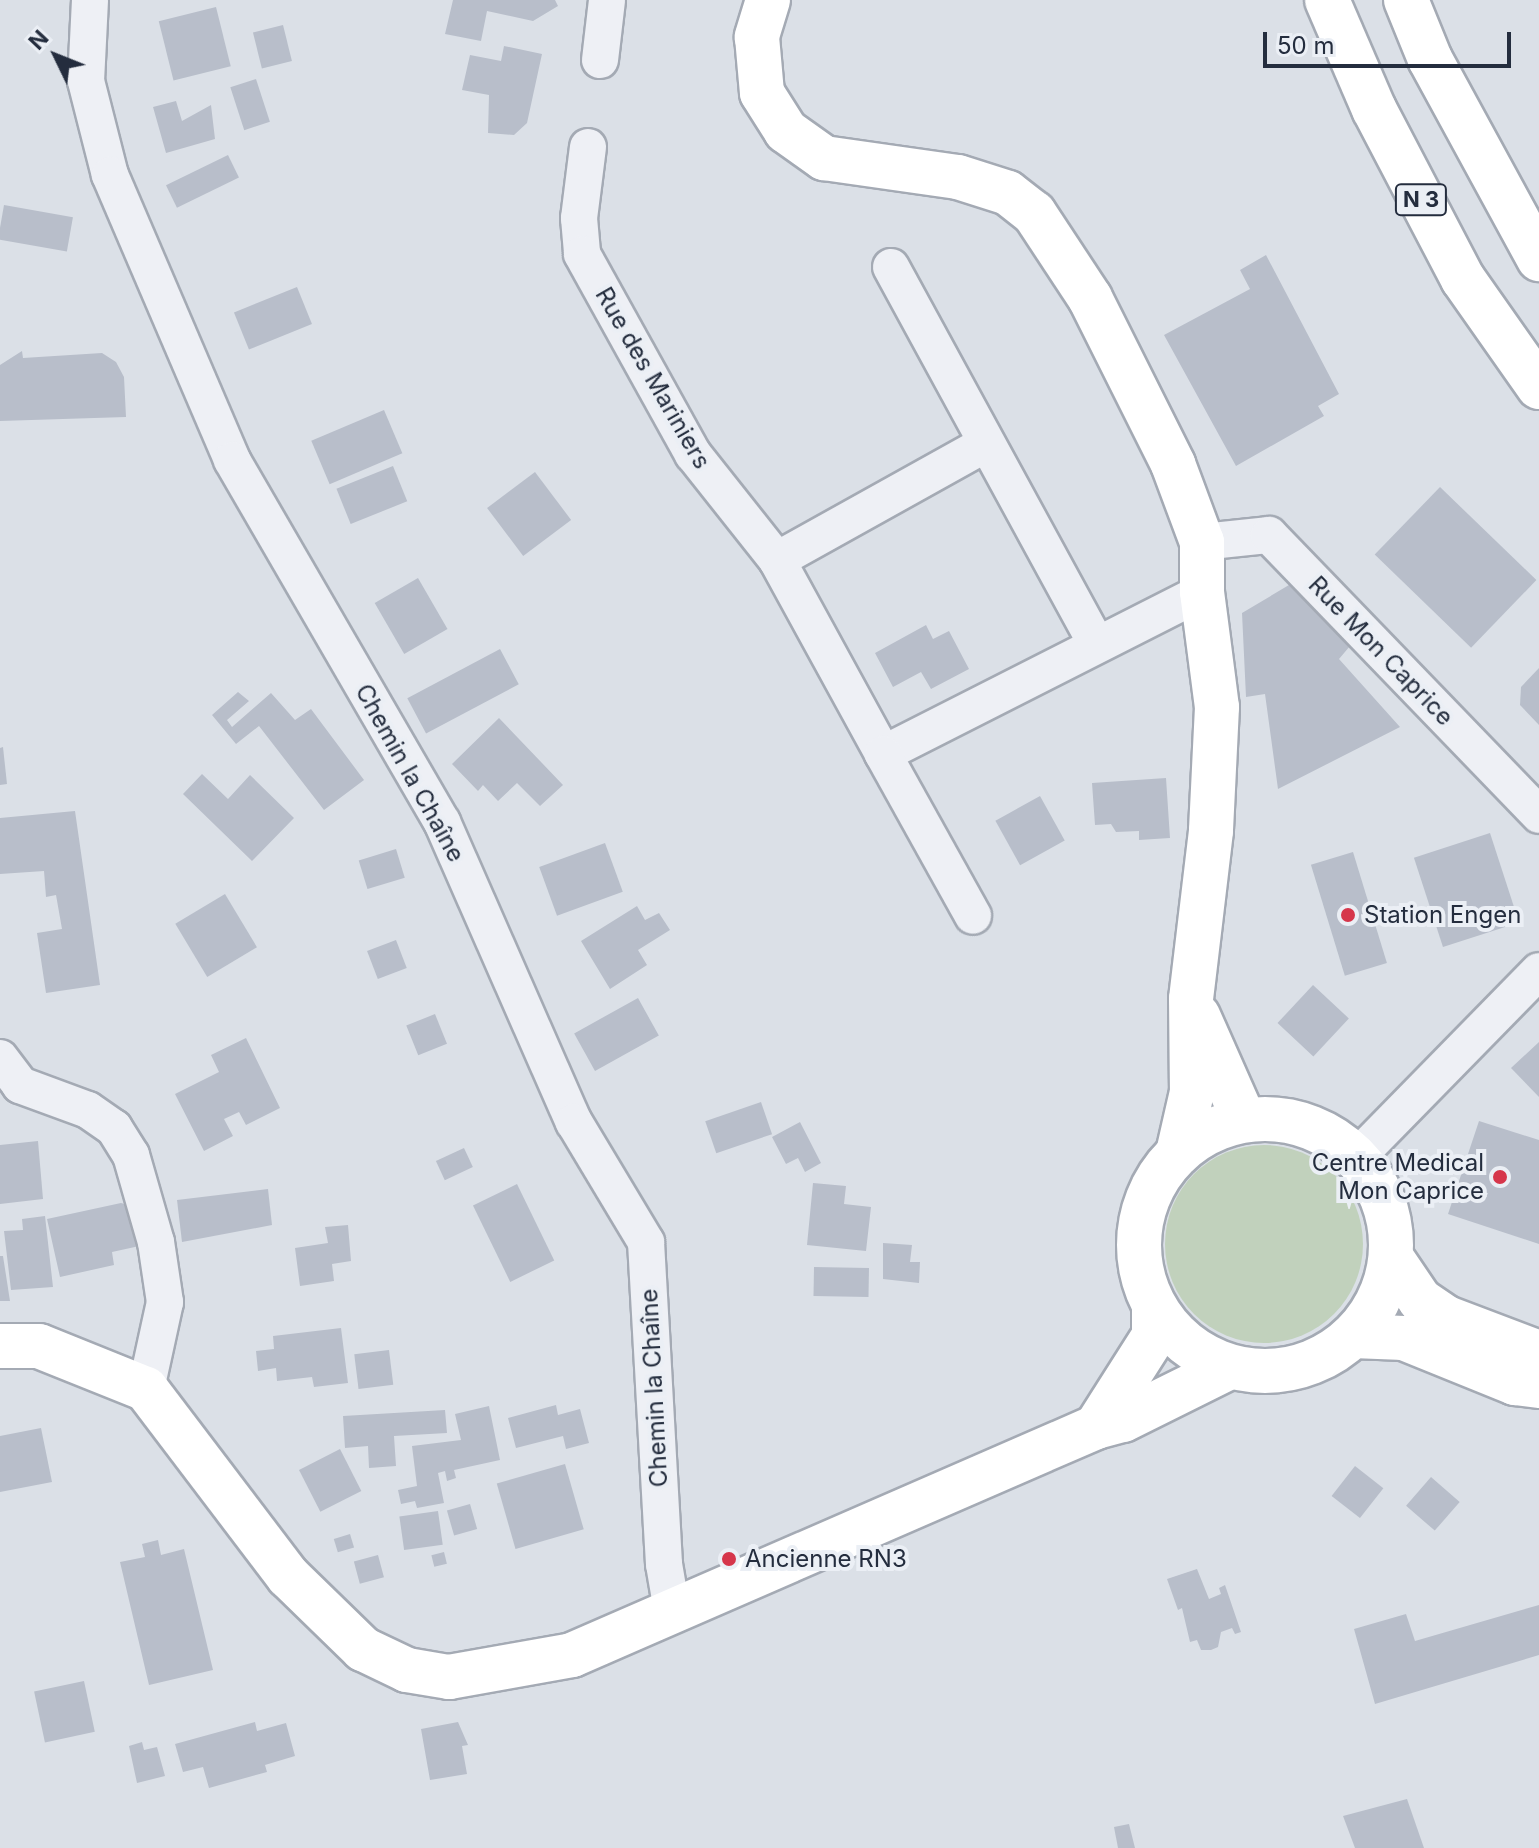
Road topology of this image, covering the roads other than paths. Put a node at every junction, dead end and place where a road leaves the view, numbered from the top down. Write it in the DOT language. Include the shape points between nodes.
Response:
graph roads {
  1 [pos="90,0"];
  2 [pos="607,0"];
  3 [pos="768,0"];
  4 [pos="1327,0"];
  5 [pos="1406,0"];
  6 [pos="1428,0"];
  7 [pos="600,60"];
  8 [pos="588,147"];
  9 [pos="1539,204"];
  10 [pos="1539,259"];
  11 [pos="891,267"];
  12 [pos="1463,279"];
  13 [pos="1539,387"];
  14 [pos="1539,414"];
  15 [pos="984,445"];
  16 [pos="1202,542"];
  17 [pos="777,560"];
  18 [pos="1202,592"];
  19 [pos="1097,645"];
  20 [pos="883,754"];
  21 [pos="1539,815"];
  22 [pos="973,916"];
  23 [pos="1539,971"];
  24 [pos="1191,999"];
  25 [pos="0,1058"];
  26 [pos="1244,1120"];
  27 [pos="1178,1153"];
  28 [pos="1357,1157"];
  29 [pos="1391,1257"];
  30 [pos="1154,1308"];
  31 [pos="1353,1336"];
  32 [pos="0,1346"];
  33 [pos="1539,1353"];
  34 [pos="1230,1367"];
  35 [pos="1539,1386"];
  36 [pos="146,1389"];
  37 [pos="1096,1427"];
  38 [pos="672,1611"];
  1 -- 38 [label="street, Chemin la Chaîne" via="86,81 110,175 232,460 442,822 574,1122 646,1242 664,1564"];
  2 -- 7 [label="street"];
  3 -- 16 [label="main road" via="757,37 762,93 786,131 824,158 958,177 1008,193 1034,213 1090,298 1173,464"];
  4 -- 12 [label="main road, N 3" via="1374,109"];
  5 -- 10 [label="main road" via="1430,59"];
  6 -- 9 [label="main road"];
  8 -- 17 [label="street, Rue des Mariniers" via="579,218 582,254 693,454"];
  11 -- 15 [label="street"];
  12 -- 13 [label="main road, N 3"];
  12 -- 14 [label="main road, N 3"];
  15 -- 17 [label="street"];
  15 -- 19 [label="street"];
  16 -- 18 [label="main road"];
  16 -- 21 [label="street, Rue Mon Caprice" via="1269,535"];
  17 -- 20 [label="street, Rue des Mariniers"];
  18 -- 19 [label="street"];
  18 -- 24 [label="main road" via="1217,707 1211,831"];
  19 -- 20 [label="street"];
  20 -- 22 [label="street, Rue des Mariniers"];
  23 -- 28 [label="street"];
  24 -- 26 [label="main road"];
  24 -- 27 [label="main road" via="1192,1092"];
  25 -- 36 [label="street" via="20,1085 88,1110 114,1128 131,1155 156,1242 165,1302"];
  26 -- 27 [label="main road" via="1209,1131"];
  26 -- 28 [label="main road" via="1285,1120 1324,1133"];
  27 -- 30 [label="main road" via="1148,1200 1138,1243 1141,1276"];
  28 -- 29 [label="main road" via="1378,1187 1389,1221"];
  29 -- 31 [label="main road" via="1385,1286"];
  29 -- 33 [label="main road" via="1420,1300 1447,1318"];
  30 -- 34 [label="main road" via="1200,1355"];
  30 -- 37 [label="main road" via="1154,1336"];
  31 -- 34 [label="main road" via="1320,1359 1282,1371"];
  31 -- 35 [label="main road" via="1404,1338 1515,1383"];
  32 -- 36 [label="main road" via="39,1346"];
  34 -- 37 [label="main road" via="1123,1420"];
  36 -- 38 [label="main road" via="288,1576 363,1649 407,1670 449,1677 572,1655"];
  37 -- 38 [label="main road"];
}
